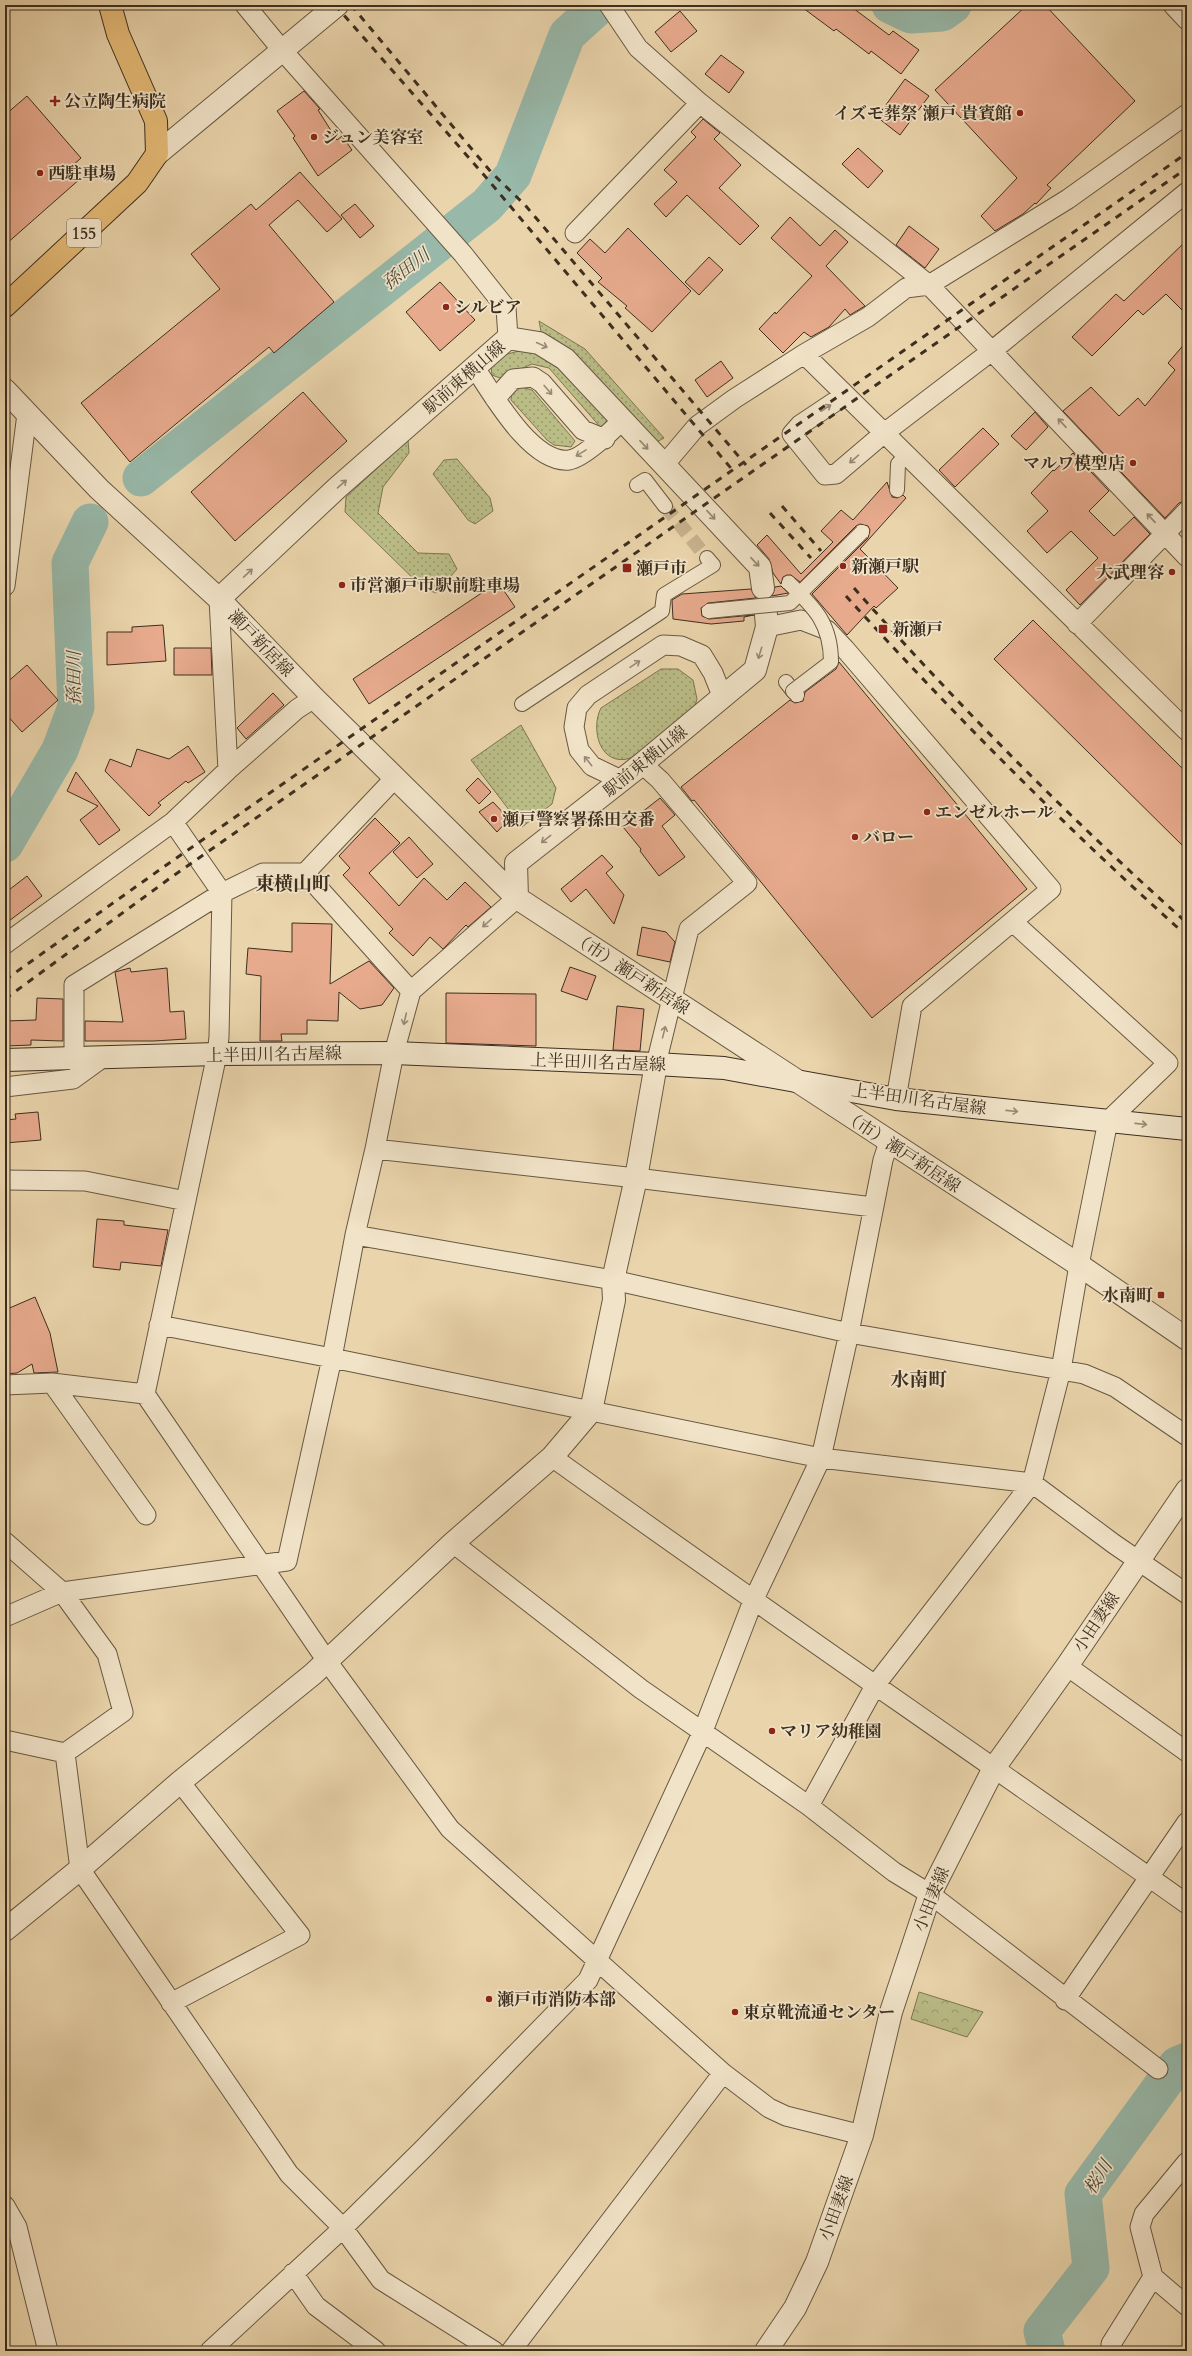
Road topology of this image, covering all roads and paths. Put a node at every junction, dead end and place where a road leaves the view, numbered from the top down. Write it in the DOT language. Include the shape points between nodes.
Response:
graph roads {
  1 [pos="110,5"];
  2 [pos="245,5"];
  3 [pos="337,5"];
  4 [pos="1173,5"];
  5 [pos="611,9"];
  6 [pos="1187,20"];
  7 [pos="282,50"];
  8 [pos="700,103"];
  9 [pos="1187,114"];
  10 [pos="157,154"];
  11 [pos="1187,192"];
  12 [pos="575,233"];
  13 [pos="930,285"];
  14 [pos="5,306"];
  15 [pos="508,338"];
  16 [pos="993,350"];
  17 [pos="804,354"];
  18 [pos="475,368"];
  19 [pos="5,390"];
  20 [pos="846,395"];
  21 [pos="495,399"];
  22 [pos="27,414"];
  23 [pos="622,420"];
  24 [pos="883,434"];
  25 [pos="605,439"];
  26 [pos="906,456"];
  27 [pos="664,465"];
  28 [pos="637,484"];
  29 [pos="897,490"];
  30 [pos="665,506"];
  31 [pos="1187,511"];
  32 [pos="862,532"];
  33 [pos="1166,534"];
  34 [pos="1187,557"];
  35 [pos="708,558"];
  36 [pos="789,583"];
  37 [pos="5,586"];
  38 [pos="763,588"];
  39 [pos="800,594"];
  40 [pos="219,599"];
  41 [pos="709,611"];
  42 [pos="767,621"];
  43 [pos="1077,624"];
  44 [pos="792,689"];
  45 [pos="314,698"];
  46 [pos="723,698"];
  47 [pos="522,704"];
  48 [pos="1187,731"];
  49 [pos="642,764"];
  50 [pos="228,770"];
  51 [pos="395,778"];
  52 [pos="620,780"];
  53 [pos="173,822"];
  54 [pos="305,873"];
  55 [pos="222,893"];
  56 [pos="517,898"];
  57 [pos="1014,923"];
  58 [pos="5,944"];
  59 [pos="411,991"];
  60 [pos="672,1000"];
  61 [pos="394,1053"];
  62 [pos="217,1054"];
  63 [pos="74,1058"];
  64 [pos="102,1058"];
  65 [pos="5,1060"];
  66 [pos="656,1064"];
  67 [pos="793,1080"];
  68 [pos="5,1088"];
  69 [pos="896,1099"];
  70 [pos="1108,1121"];
  71 [pos="1187,1129"];
  72 [pos="889,1142"];
  73 [pos="375,1149"];
  74 [pos="636,1178"];
  75 [pos="5,1180"];
  76 [pos="186,1201"];
  77 [pos="873,1207"];
  78 [pos="355,1234"];
  79 [pos="1079,1265"];
  80 [pos="613,1280"];
  81 [pos="159,1325"];
  82 [pos="849,1333"];
  83 [pos="1187,1339"];
  84 [pos="332,1358"];
  85 [pos="1061,1370"];
  86 [pos="52,1383"];
  87 [pos="5,1384"];
  88 [pos="145,1394"];
  89 [pos="591,1410"];
  90 [pos="1187,1436"];
  91 [pos="552,1456"];
  92 [pos="821,1458"];
  93 [pos="1032,1483"];
  94 [pos="1187,1490"];
  95 [pos="146,1515"];
  96 [pos="5,1542"];
  97 [pos="453,1543"];
  98 [pos="1138,1559"];
  99 [pos="261,1565"];
  100 [pos="62,1592"];
  101 [pos="1187,1594"];
  102 [pos="753,1601"];
  103 [pos="5,1617"];
  104 [pos="327,1661"];
  105 [pos="1067,1666"];
  106 [pos="876,1684"];
  107 [pos="703,1732"];
  108 [pos="5,1740"];
  109 [pos="1187,1752"];
  110 [pos="65,1753"];
  111 [pos="994,1768"];
  112 [pos="180,1782"];
  113 [pos="809,1806"];
  114 [pos="1187,1822"];
  115 [pos="80,1870"];
  116 [pos="1149,1877"];
  117 [pos="930,1894"];
  118 [pos="1187,1904"];
  119 [pos="5,1930"];
  120 [pos="596,1961"];
  121 [pos="1065,2000"];
  122 [pos="171,2003"];
  123 [pos="1158,2070"];
  124 [pos="723,2074"];
  125 [pos="862,2136"];
  126 [pos="1187,2162"];
  127 [pos="5,2206"];
  128 [pos="343,2228"];
  129 [pos="293,2273"];
  130 [pos="1153,2277"];
  131 [pos="1187,2306"];
  132 [pos="48,2351"];
  133 [pos="210,2351"];
  134 [pos="376,2351"];
  135 [pos="494,2351"];
  136 [pos="511,2351"];
  137 [pos="766,2351"];
  138 [pos="1113,2351"];
  1 -- 10 [label="highway" via="118,34 156,121"];
  2 -- 7 [label="street"];
  3 -- 7 [label="street"];
  4 -- 6 [label="street"];
  5 -- 8 [label="street" via="638,48"];
  7 -- 10 [label="street"];
  7 -- 15 [label="street" via="463,254 506,308"];
  8 -- 12 [label="street"];
  8 -- 13 [label="street"];
  9 -- 13 [label="street" via="1068,199"];
  10 -- 14 [label="highway, 155" via="137,183"];
  11 -- 16 [label="street"];
  13 -- 16 [label="street"];
  13 -- 17 [label="street" via="906,288 868,317"];
  15 -- 18 [label="street, 駅前東横山線"];
  15 -- 23 [label="street, 駅前東横山線, one-way" via="539,343 565,359"];
  16 -- 24 [label="street"];
  33 -- 16 [label="street, one-way"];
  17 -- 20 [label="street"];
  17 -- 27 [label="street" via="707,417"];
  18 -- 21 [label="street"];
  40 -- 18 [label="street, 駅前東横山線, one-way" via="337,488"];
  19 -- 22 [label="street, 瀬戸新居線"];
  20 -- 24 [label="street"];
  24 -- 20 [label="street, one-way" via="836,474 825,475 792,434 800,425"];
  25 -- 21 [label="street, one-way" via="570,460 547,456 532,445"];
  21 -- 25 [label="street, one-way" via="513,379 533,377 542,382 583,430"];
  22 -- 37 [label="street"];
  22 -- 40 [label="street, 瀬戸新居線" via="99,489"];
  23 -- 25 [label="street"];
  23 -- 27 [label="street, 駅前東横山線, one-way"];
  24 -- 26 [label="street"];
  26 -- 29 [label="street" via="898,464"];
  26 -- 43 [label="street"];
  27 -- 38 [label="street, 駅前東横山線, one-way" via="760,567"];
  28 -- 30 [label="street" via="645,480"];
  31 -- 33 [label="street"];
  32 -- 39 [label="street, bridge"];
  33 -- 34 [label="street"];
  33 -- 43 [label="street"];
  35 -- 47 [label="street" via="713,564 664,595 667,610"];
  36 -- 39 [label="street, bridge"];
  39 -- 41 [label="street, bridge" via="790,603"];
  39 -- 44 [label="street, bridge" via="823,620 831,645 830,662"];
  40 -- 45 [label="street, 瀬戸新居線"];
  40 -- 50 [label="street"];
  42 -- 46 [label="street, 駅前東横山線, one-way" via="754,670"];
  42 -- 57 [label="street" via="801,620 827,630 1051,889"];
  43 -- 48 [label="street"];
  45 -- 50 [label="street" via="297,709"];
  45 -- 51 [label="street, 瀬戸新居線"];
  46 -- 49 [label="street, 駅前東横山線"];
  52 -- 46 [label="street, one-way" via="592,766 579,750 574,728 577,708 588,695 663,645 681,646 702,655"];
  49 -- 52 [label="street, 駅前東横山線"];
  49 -- 60 [label="street" via="660,780 746,883 689,929"];
  50 -- 53 [label="street"];
  51 -- 54 [label="street"];
  51 -- 56 [label="street, 瀬戸新居線"];
  52 -- 56 [label="street, 駅前東横山線, one-way" via="516,863"];
  53 -- 55 [label="street"];
  53 -- 58 [label="street"];
  54 -- 55 [label="street" via="262,873"];
  54 -- 59 [label="street"];
  55 -- 62 [label="street"];
  55 -- 63 [label="street" via="74,985"];
  56 -- 59 [label="street, one-way"];
  56 -- 60 [label="street, （市）瀬戸新居線"];
  57 -- 69 [label="street" via="912,1006"];
  57 -- 70 [label="street" via="1168,1063"];
  59 -- 61 [label="street, one-way"];
  66 -- 60 [label="street, one-way"];
  60 -- 67 [label="street, （市）瀬戸新居線"];
  61 -- 62 [label="street, 上半田川名古屋線"];
  61 -- 66 [label="street, 上半田川名古屋線"];
  61 -- 73 [label="street"];
  62 -- 64 [label="street, 上半田川名古屋線"];
  62 -- 76 [label="street"];
  63 -- 64 [label="street, 上半田川名古屋線"];
  63 -- 65 [label="street, 上半田川名古屋線"];
  64 -- 68 [label="street" via="73,1079"];
  66 -- 67 [label="street, 上半田川名古屋線" via="724,1068"];
  66 -- 74 [label="street"];
  67 -- 69 [label="street, 上半田川名古屋線"];
  67 -- 72 [label="street, （市）瀬戸新居線"];
  69 -- 70 [label="street, 上半田川名古屋線, one-way"];
  70 -- 71 [label="street, 上半田川名古屋線, one-way"];
  70 -- 79 [label="street"];
  72 -- 77 [label="street"];
  72 -- 79 [label="street, （市）瀬戸新居線"];
  73 -- 74 [label="street"];
  73 -- 78 [label="street"];
  74 -- 77 [label="street"];
  74 -- 80 [label="street"];
  75 -- 76 [label="street" via="85,1181"];
  76 -- 81 [label="street"];
  77 -- 82 [label="street"];
  78 -- 80 [label="street"];
  78 -- 84 [label="street"];
  79 -- 83 [label="street, （市）瀬戸新居線"];
  79 -- 85 [label="street"];
  80 -- 82 [label="street"];
  80 -- 89 [label="street" via="614,1300"];
  81 -- 84 [label="street"];
  81 -- 88 [label="street"];
  82 -- 85 [label="street"];
  82 -- 92 [label="street"];
  84 -- 89 [label="street"];
  84 -- 99 [label="street" via="287,1560"];
  85 -- 90 [label="street" via="1084,1374 1115,1387"];
  85 -- 93 [label="street"];
  86 -- 87 [label="street"];
  86 -- 88 [label="street"];
  86 -- 95 [label="street"];
  88 -- 99 [label="street"];
  89 -- 91 [label="street"];
  89 -- 92 [label="street"];
  91 -- 97 [label="street"];
  91 -- 102 [label="street"];
  92 -- 93 [label="street"];
  92 -- 102 [label="street"];
  93 -- 98 [label="street"];
  93 -- 106 [label="street"];
  94 -- 98 [label="street, 小田妻線"];
  96 -- 100 [label="street"];
  97 -- 104 [label="street"];
  97 -- 107 [label="street" via="642,1689"];
  98 -- 101 [label="street"];
  98 -- 105 [label="street, 小田妻線"];
  99 -- 100 [label="street"];
  99 -- 104 [label="street"];
  100 -- 103 [label="street"];
  100 -- 110 [label="street" via="107,1654 123,1712"];
  102 -- 106 [label="street"];
  102 -- 107 [label="street"];
  104 -- 112 [label="street"];
  104 -- 120 [label="street" via="450,1829"];
  105 -- 109 [label="street"];
  105 -- 111 [label="street, 小田妻線"];
  106 -- 111 [label="street"];
  106 -- 113 [label="street"];
  107 -- 113 [label="street"];
  107 -- 120 [label="street"];
  108 -- 110 [label="street"];
  110 -- 115 [label="street"];
  111 -- 116 [label="street"];
  111 -- 117 [label="street, 小田妻線"];
  112 -- 115 [label="street"];
  112 -- 122 [label="street" via="300,1935"];
  113 -- 117 [label="street" via="894,1872"];
  114 -- 116 [label="street"];
  115 -- 119 [label="street"];
  115 -- 122 [label="street"];
  116 -- 118 [label="street"];
  116 -- 121 [label="street"];
  117 -- 121 [label="street"];
  117 -- 125 [label="street, 小田妻線" via="891,2012"];
  120 -- 124 [label="street"];
  120 -- 128 [label="street" via="588,1980"];
  121 -- 123 [label="street"];
  122 -- 128 [label="street" via="289,2174"];
  124 -- 125 [label="street" via="769,2108 786,2116"];
  124 -- 136 [label="street"];
  125 -- 137 [label="street, 小田妻線" via="817,2262 795,2308"];
  126 -- 130 [label="street" via="1144,2214 1140,2227"];
  127 -- 132 [label="street" via="17,2227"];
  128 -- 129 [label="street"];
  128 -- 135 [label="street" via="381,2280"];
  129 -- 133 [label="street"];
  129 -- 134 [label="street" via="316,2306"];
  130 -- 131 [label="street"];
  130 -- 138 [label="street" via="1111,2344"];
}
